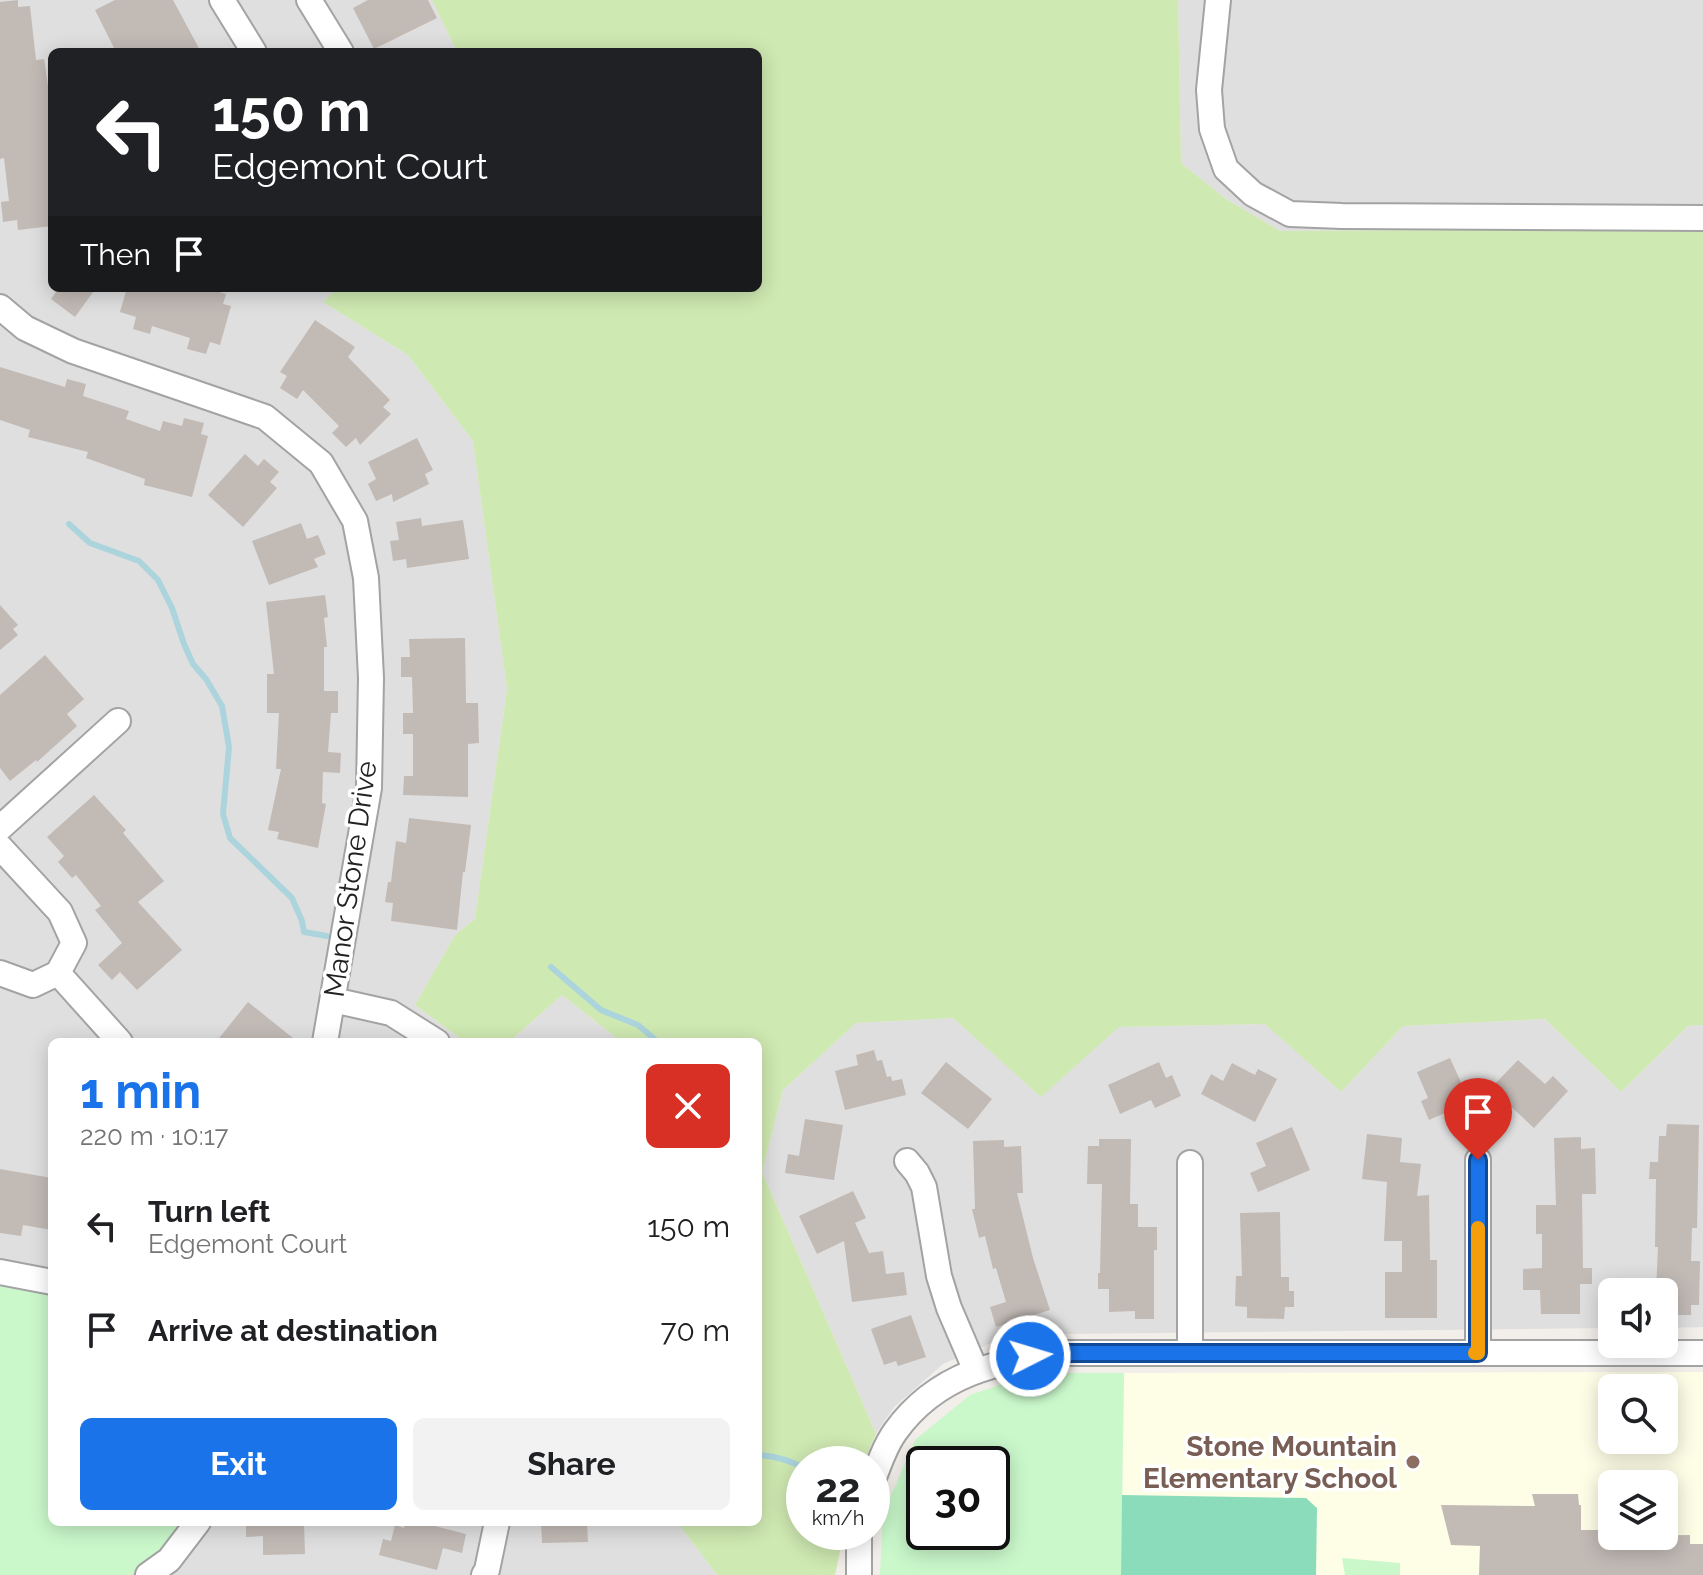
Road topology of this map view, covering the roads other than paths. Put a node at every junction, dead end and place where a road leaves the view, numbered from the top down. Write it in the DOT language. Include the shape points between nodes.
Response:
graph roads {
  1 [pos="222,0"];
  2 [pos="309,0"];
  3 [pos="1218,0"];
  4 [pos="252,48"];
  5 [pos="339,48"];
  6 [pos="1703,218"];
  7 [pos="0,307"];
  8 [pos="118,721"];
  9 [pos="0,828"];
  10 [pos="0,847"];
  11 [pos="0,973"];
  12 [pos="58,973"];
  13 [pos="333,1000"];
  14 [pos="116,1038"];
  15 [pos="326,1038"];
  16 [pos="431,1038"];
  17 [pos="1478,1160"];
  18 [pos="907,1161"];
  19 [pos="1190,1163"];
  20 [pos="0,1272"];
  21 [pos="48,1281"];
  22 [pos="1190,1353"];
  23 [pos="1478,1353"];
  24 [pos="1703,1353"];
  25 [pos="976,1371"];
  26 [pos="889,1446"];
  27 [pos="195,1526"];
  28 [pos="496,1526"];
  29 [pos="859,1550"];
  30 [pos="148,1575"];
  31 [pos="484,1575"];
  32 [pos="859,1575"];
  1 -- 4 [label="street"];
  2 -- 5 [label="street"];
  3 -- 6 [label="street" via="1209,90 1212,129 1226,169 1253,194 1290,214"];
  7 -- 13 [label="street, Manor Stone Drive" via="25,328 73,351 265,417 321,463 355,521 367,592 369,788"];
  8 -- 9 [label="street"];
  10 -- 12 [label="street" via="60,912 74,943"];
  11 -- 12 [label="street" via="33,985"];
  12 -- 14 [label="street"];
  13 -- 15 [label="street, Manor Stone Drive"];
  13 -- 16 [label="street" via="391,1013"];
  17 -- 23 [label="street"];
  18 -- 25 [label="street" via="924,1187 939,1276"];
  19 -- 22 [label="street"];
  20 -- 21 [label="street"];
  22 -- 23 [label="street"];
  22 -- 25 [label="street" via="1030,1356"];
  23 -- 24 [label="street"];
  25 -- 26 [label="street" via="934,1392 911,1412"];
  27 -- 30 [label="street" via="169,1560"];
  28 -- 31 [label="street"];
  29 -- 32 [label="street"];
}
